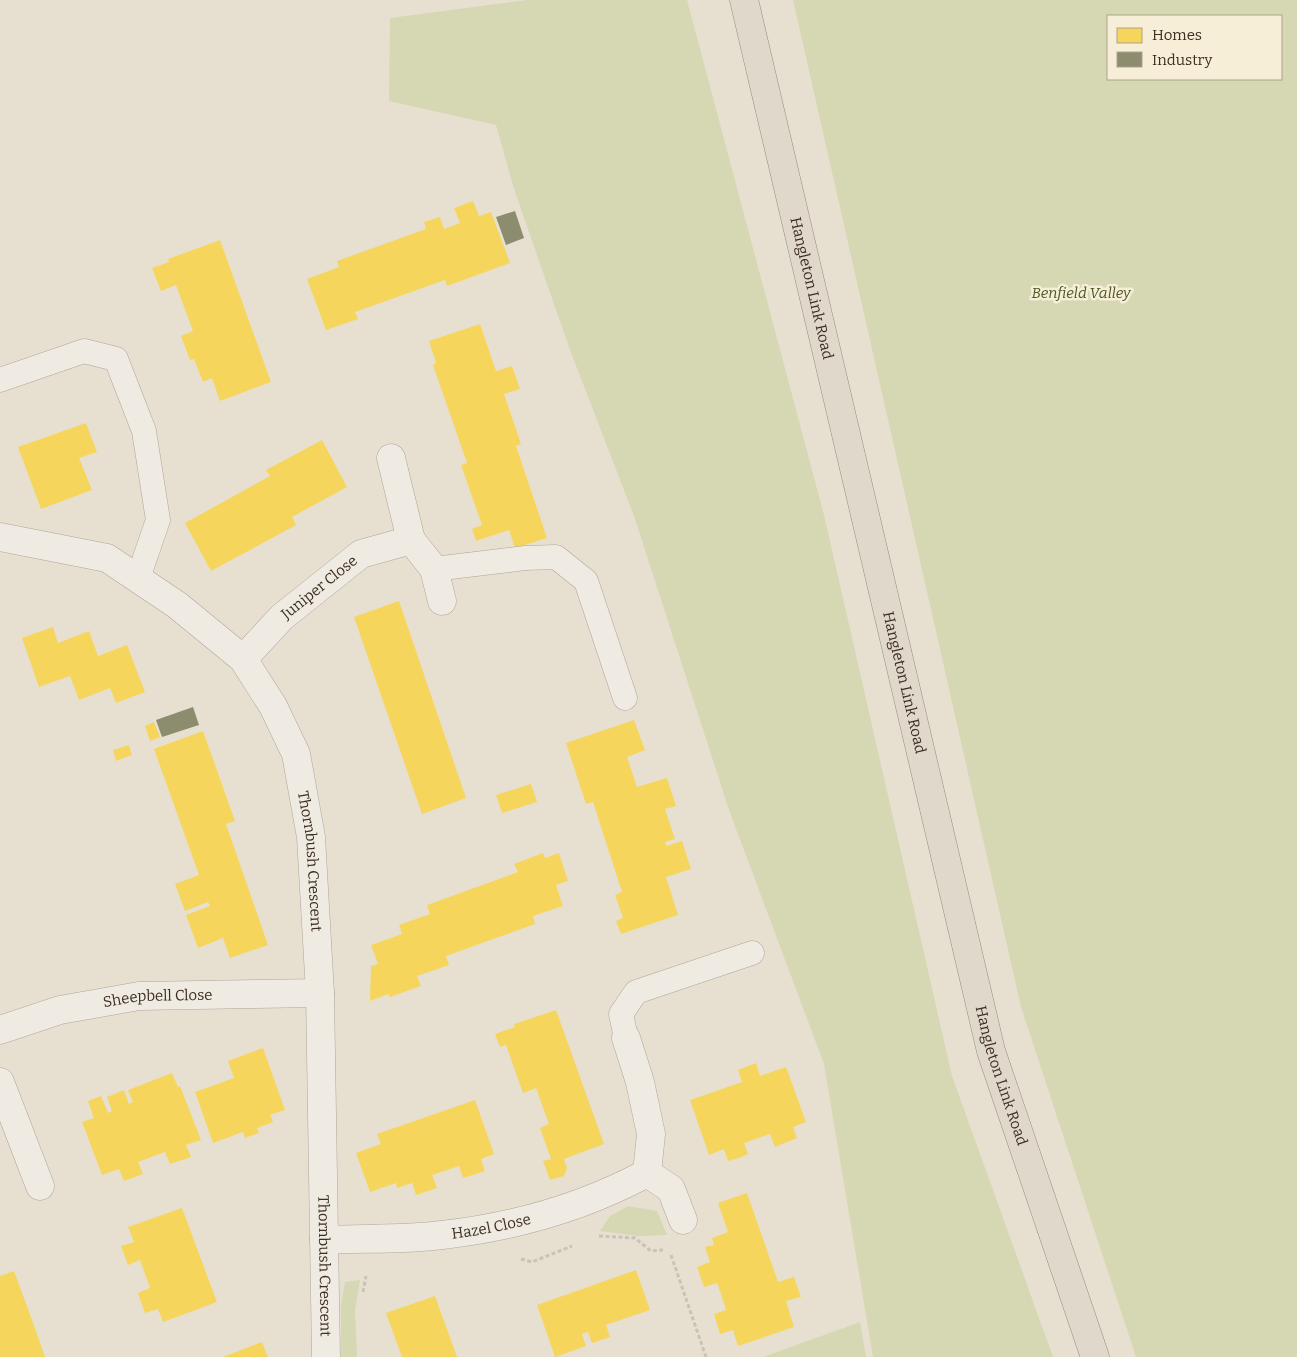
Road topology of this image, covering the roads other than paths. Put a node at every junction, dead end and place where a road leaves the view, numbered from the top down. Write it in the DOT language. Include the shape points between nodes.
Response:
graph roads {
  1 [pos="744,0"];
  2 [pos="0,380"];
  3 [pos="391,458"];
  4 [pos="0,537"];
  5 [pos="411,540"];
  6 [pos="434,569"];
  7 [pos="138,578"];
  8 [pos="442,601"];
  9 [pos="243,659"];
  10 [pos="625,698"];
  11 [pos="752,953"];
  12 [pos="320,993"];
  13 [pos="0,1030"];
  14 [pos="626,1038"];
  15 [pos="0,1082"];
  16 [pos="647,1173"];
  17 [pos="40,1186"];
  18 [pos="683,1220"];
  19 [pos="324,1240"];
  20 [pos="326,1357"];
  21 [pos="1095,1357"];
  1 -- 21 [label="highway, Hangleton Link Road" via="991,1051"];
  2 -- 7 [label="lane" via="84,351 116,359 144,431 158,520"];
  3 -- 5 [label="street"];
  4 -- 7 [label="street, Thornbush Crescent" via="107,558"];
  5 -- 6 [label="street"];
  5 -- 9 [label="street, Juniper Close" via="361,554 282,617"];
  6 -- 8 [label="street"];
  6 -- 10 [label="lane" via="556,557 586,581"];
  7 -- 9 [label="street, Thornbush Crescent"];
  9 -- 12 [label="street, Thornbush Crescent" via="273,706 296,754 311,837"];
  11 -- 14 [label="lane" via="636,992 621,1014"];
  12 -- 13 [label="street, Sheepbell Close" via="139,996 60,1010"];
  12 -- 19 [label="street, Thornbush Crescent"];
  14 -- 16 [label="street" via="651,1134"];
  15 -- 17 [label="street"];
  16 -- 18 [label="street" via="671,1189"];
  16 -- 19 [label="street, Hazel Close" via="582,1203 517,1223 441,1236"];
  19 -- 20 [label="street, Thornbush Crescent"];
}
